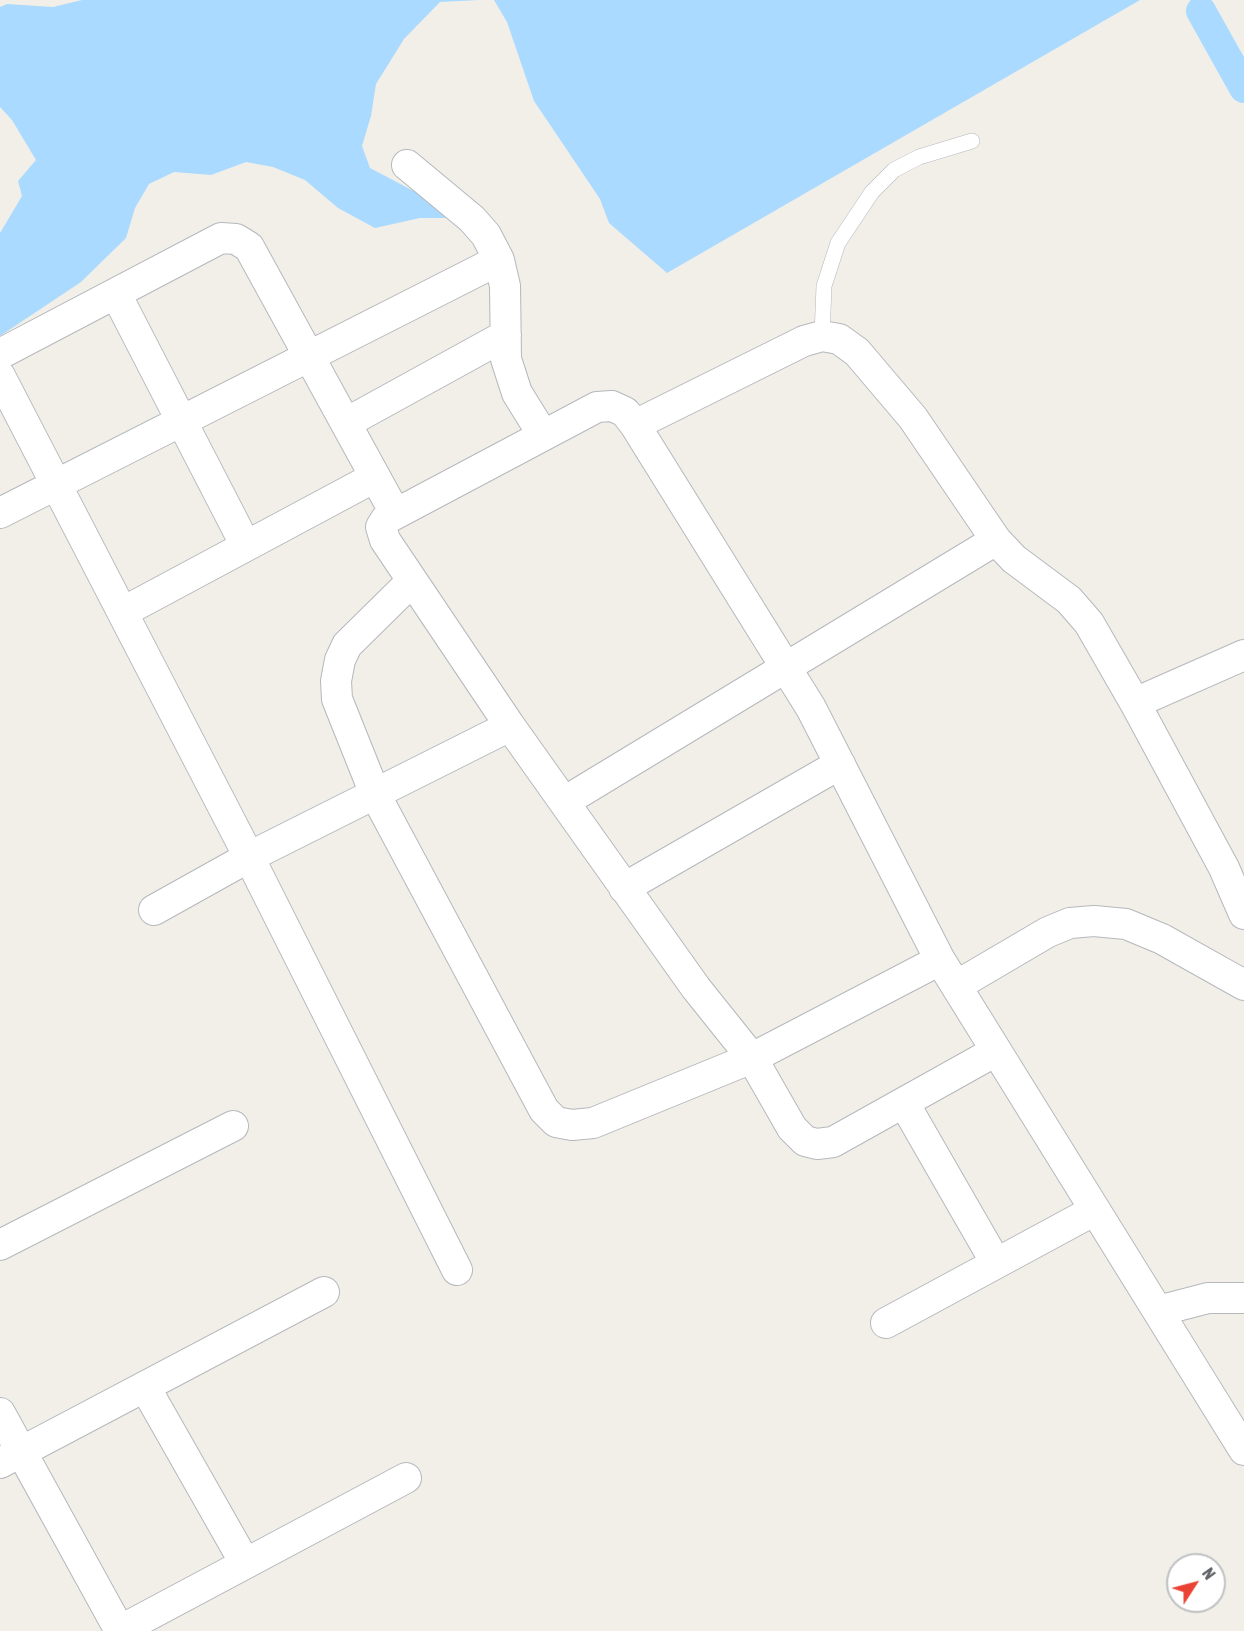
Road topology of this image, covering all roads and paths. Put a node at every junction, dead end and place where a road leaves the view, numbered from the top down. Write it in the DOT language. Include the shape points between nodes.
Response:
graph roads {
  1 [pos="972,141"];
  2 [pos="407,165"];
  3 [pos="499,260"];
  4 [pos="116,294"];
  5 [pos="506,335"];
  6 [pos="822,336"];
  7 [pos="0,354"];
  8 [pos="309,357"];
  9 [pos="0,376"];
  10 [pos="182,420"];
  11 [pos="346,423"];
  12 [pos="636,425"];
  13 [pos="543,435"];
  14 [pos="375,477"];
  15 [pos="56,483"];
  16 [pos="0,513"];
  17 [pos="395,513"];
  18 [pos="996,540"];
  19 [pos="246,546"];
  20 [pos="412,581"];
  21 [pos="123,612"];
  22 [pos="1244,655"];
  23 [pos="786,667"];
  24 [pos="1135,702"];
  25 [pos="510,726"];
  26 [pos="840,764"];
  27 [pos="375,794"];
  28 [pos="564,802"];
  29 [pos="249,857"];
  30 [pos="624,888"];
  31 [pos="153,910"];
  32 [pos="1244,914"];
  33 [pos="939,960"];
  34 [pos="1244,985"];
  35 [pos="956,986"];
  36 [pos="996,1051"];
  37 [pos="752,1058"];
  38 [pos="904,1102"];
  39 [pos="233,1126"];
  40 [pos="1095,1210"];
  41 [pos="0,1245"];
  42 [pos="996,1263"];
  43 [pos="457,1270"];
  44 [pos="324,1292"];
  45 [pos="1244,1298"];
  46 [pos="1158,1311"];
  47 [pos="886,1323"];
  48 [pos="145,1387"];
  49 [pos="0,1413"];
  50 [pos="1244,1450"];
  51 [pos="11,1458"];
  52 [pos="406,1478"];
  53 [pos="245,1563"];
  54 [pos="120,1631"];
  1 -- 6 [label="lane" via="919,157 894,170 872,192 838,243 824,286"];
  2 -- 3 [label="street" via="472,219"];
  3 -- 5 [label="street" via="505,286"];
  3 -- 8 [label="street"];
  4 -- 7 [label="street"];
  4 -- 8 [label="street" via="221,238 236,238 249,247"];
  4 -- 10 [label="street"];
  5 -- 11 [label="street"];
  5 -- 13 [label="street" via="506,359 517,393"];
  6 -- 12 [label="street" via="804,341"];
  6 -- 18 [label="street" via="839,339 857,352 913,418"];
  8 -- 10 [label="street"];
  8 -- 11 [label="street"];
  9 -- 15 [label="street"];
  10 -- 15 [label="street"];
  10 -- 19 [label="street"];
  11 -- 14 [label="street"];
  12 -- 13 [label="street" via="612,406 597,406"];
  12 -- 23 [label="street"];
  13 -- 17 [label="street"];
  14 -- 17 [label="street"];
  14 -- 19 [label="street"];
  15 -- 16 [label="street"];
  15 -- 21 [label="street"];
  17 -- 20 [label="street" via="381,527 384,540"];
  18 -- 23 [label="street"];
  18 -- 24 [label="street" via="1014,559 1069,600 1089,623"];
  19 -- 21 [label="street"];
  20 -- 25 [label="street"];
  20 -- 27 [label="street" via="347,645 336,681 337,699"];
  21 -- 29 [label="street"];
  22 -- 24 [label="street"];
  23 -- 26 [label="street"];
  23 -- 28 [label="street"];
  24 -- 32 [label="street" via="1224,868"];
  25 -- 27 [label="street"];
  25 -- 28 [label="street"];
  26 -- 30 [label="street"];
  26 -- 33 [label="street"];
  27 -- 29 [label="street"];
  27 -- 37 [label="street" via="544,1110 556,1122 593,1123"];
  28 -- 30 [label="street"];
  29 -- 31 [label="street"];
  29 -- 43 [label="street"];
  30 -- 37 [label="street"];
  33 -- 35 [label="street"];
  33 -- 37 [label="street"];
  34 -- 35 [label="street" via="1144,931 1126,924 1094,921 1070,923 1048,932"];
  35 -- 36 [label="street"];
  36 -- 38 [label="street"];
  36 -- 40 [label="street"];
  37 -- 38 [label="street" via="792,1128 811,1142 833,1142"];
  38 -- 42 [label="street"];
  39 -- 41 [label="street"];
  40 -- 42 [label="street"];
  40 -- 46 [label="street"];
  42 -- 47 [label="street"];
  44 -- 48 [label="street"];
  45 -- 46 [label="street" via="1208,1298"];
  46 -- 50 [label="street"];
  48 -- 51 [label="street"];
  48 -- 53 [label="street"];
  49 -- 51 [label="street"];
  51 -- 54 [label="street"];
  52 -- 53 [label="street"];
  53 -- 54 [label="street"];
}
